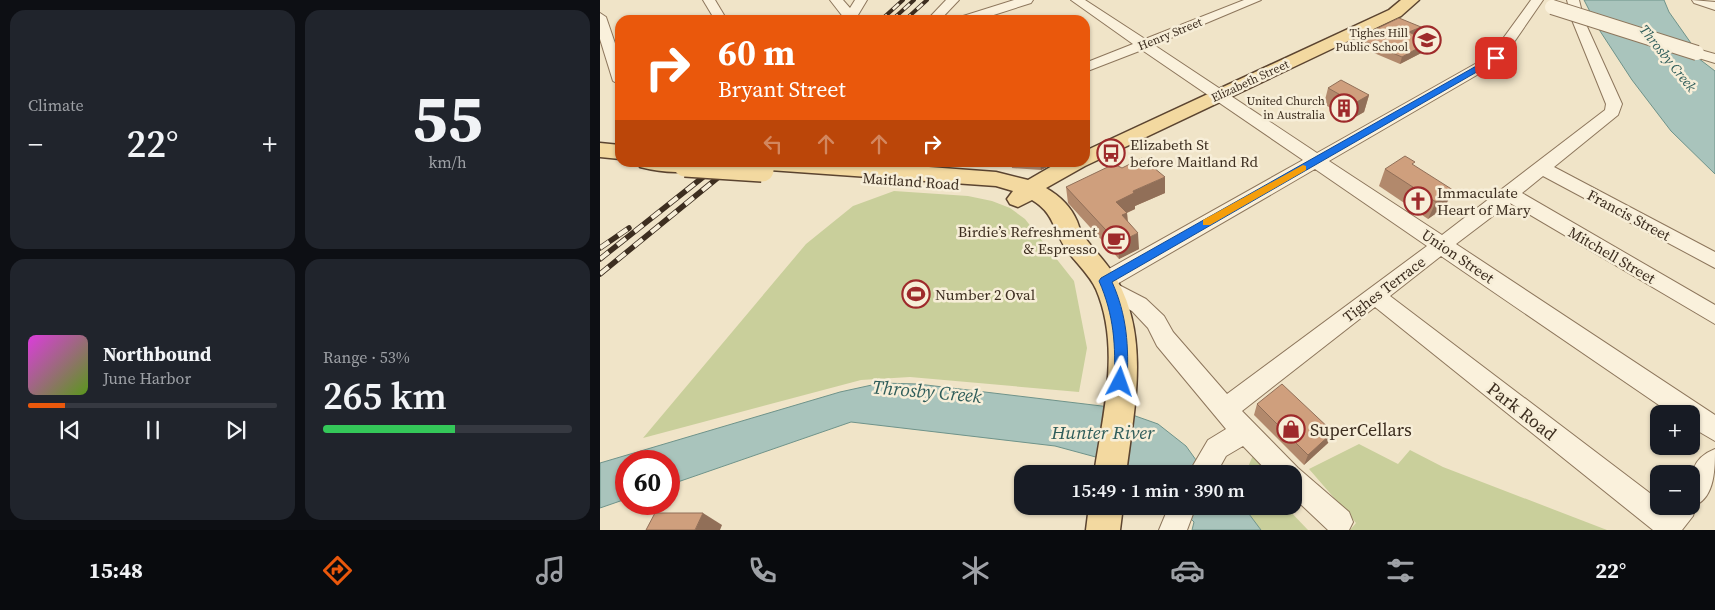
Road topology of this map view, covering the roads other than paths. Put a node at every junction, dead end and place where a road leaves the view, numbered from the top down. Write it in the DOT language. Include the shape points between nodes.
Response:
graph roads {
  1 [pos="709,0"];
  2 [pos="836,0"];
  3 [pos="861,0"];
  4 [pos="953,0"];
  5 [pos="1026,0"];
  6 [pos="1077,0"];
  7 [pos="1255,0"];
  8 [pos="1411,0"];
  9 [pos="1573,0"];
  10 [pos="1698,0"];
  11 [pos="1542,3"];
  12 [pos="1715,6"];
  13 [pos="718,15"];
  14 [pos="847,15"];
  15 [pos="852,15"];
  16 [pos="938,15"];
  17 [pos="980,15"];
  18 [pos="600,17"];
  19 [pos="1143,45"];
  20 [pos="1715,59"];
  21 [pos="615,65"];
  22 [pos="1090,66"];
  23 [pos="1220,96"];
  24 [pos="600,150"];
  25 [pos="615,152"];
  26 [pos="1090,157"];
  27 [pos="600,160"];
  28 [pos="615,161"];
  29 [pos="1315,161"];
  30 [pos="792,167"];
  31 [pos="888,167"];
  32 [pos="1067,167"];
  33 [pos="1542,168"];
  34 [pos="1024,194"];
  35 [pos="1509,194"];
  36 [pos="1441,245"];
  37 [pos="1715,261"];
  38 [pos="1107,285"];
  39 [pos="1375,296"];
  40 [pos="1715,315"];
  41 [pos="1225,409"];
  42 [pos="1242,428"];
  43 [pos="1715,429"];
  44 [pos="1715,461"];
  45 [pos="1111,465"];
  46 [pos="1206,465"];
  47 [pos="1279,465"];
  48 [pos="1700,482"];
  49 [pos="1302,487"];
  50 [pos="1105,515"];
  51 [pos="1676,516"];
  52 [pos="1339,522"];
  53 [pos="1103,530"];
  1 -- 13 [label="street"];
  2 -- 14 [label="street"];
  3 -- 15 [label="street"];
  4 -- 16 [label="street"];
  5 -- 17 [label="street"];
  6 -- 19 [label="street, Union Street"];
  7 -- 19 [label="street, Henry Street"];
  8 -- 23 [label="main road, Elizabeth Street" via="1395,13"];
  9 -- 33 [label="street, Tighes Terrace" via="1578,20 1614,104 1612,112"];
  10 -- 12 [label="street"];
  11 -- 20 [label="street, bridge"];
  11 -- 29 [label="street" via="1496,58"];
  18 -- 21 [label="street"];
  19 -- 22 [label="street, Henry Street"];
  19 -- 23 [label="street, Union Street"];
  23 -- 26 [label="main road, Elizabeth Street"];
  23 -- 29 [label="street, Union Street"];
  24 -- 25 [label="main road"];
  27 -- 28 [label="main road"];
  29 -- 36 [label="street, Union Street"];
  29 -- 38 [label="street"];
  30 -- 34 [label="main road, Maitland Road"];
  31 -- 34 [label="main road, Maitland Road" via="1010,182"];
  32 -- 34 [label="main road"];
  33 -- 35 [label="street, Tighes Terrace"];
  33 -- 37 [label="street, Francis Street"];
  34 -- 38 [label="main road, Maitland Road" via="1047,224 1070,235"];
  35 -- 36 [label="street, Tighes Terrace"];
  35 -- 40 [label="street, Mitchell Street"];
  36 -- 39 [label="street, Tighes Terrace"];
  36 -- 43 [label="street, Union Street"];
  38 -- 41 [label="street" via="1139,305 1160,327 1165,339"];
  38 -- 45 [label="main road, Maitland Road" via="1122,336 1119,402"];
  39 -- 41 [label="street, Tighes Terrace"];
  39 -- 51 [label="street, Park Road"];
  41 -- 42 [label="street"];
  42 -- 46 [label="street" via="1217,448"];
  42 -- 47 [label="street"];
  44 -- 48 [label="street"];
  49 -- 52 [label="street"];
  50 -- 53 [label="main road"];
}
